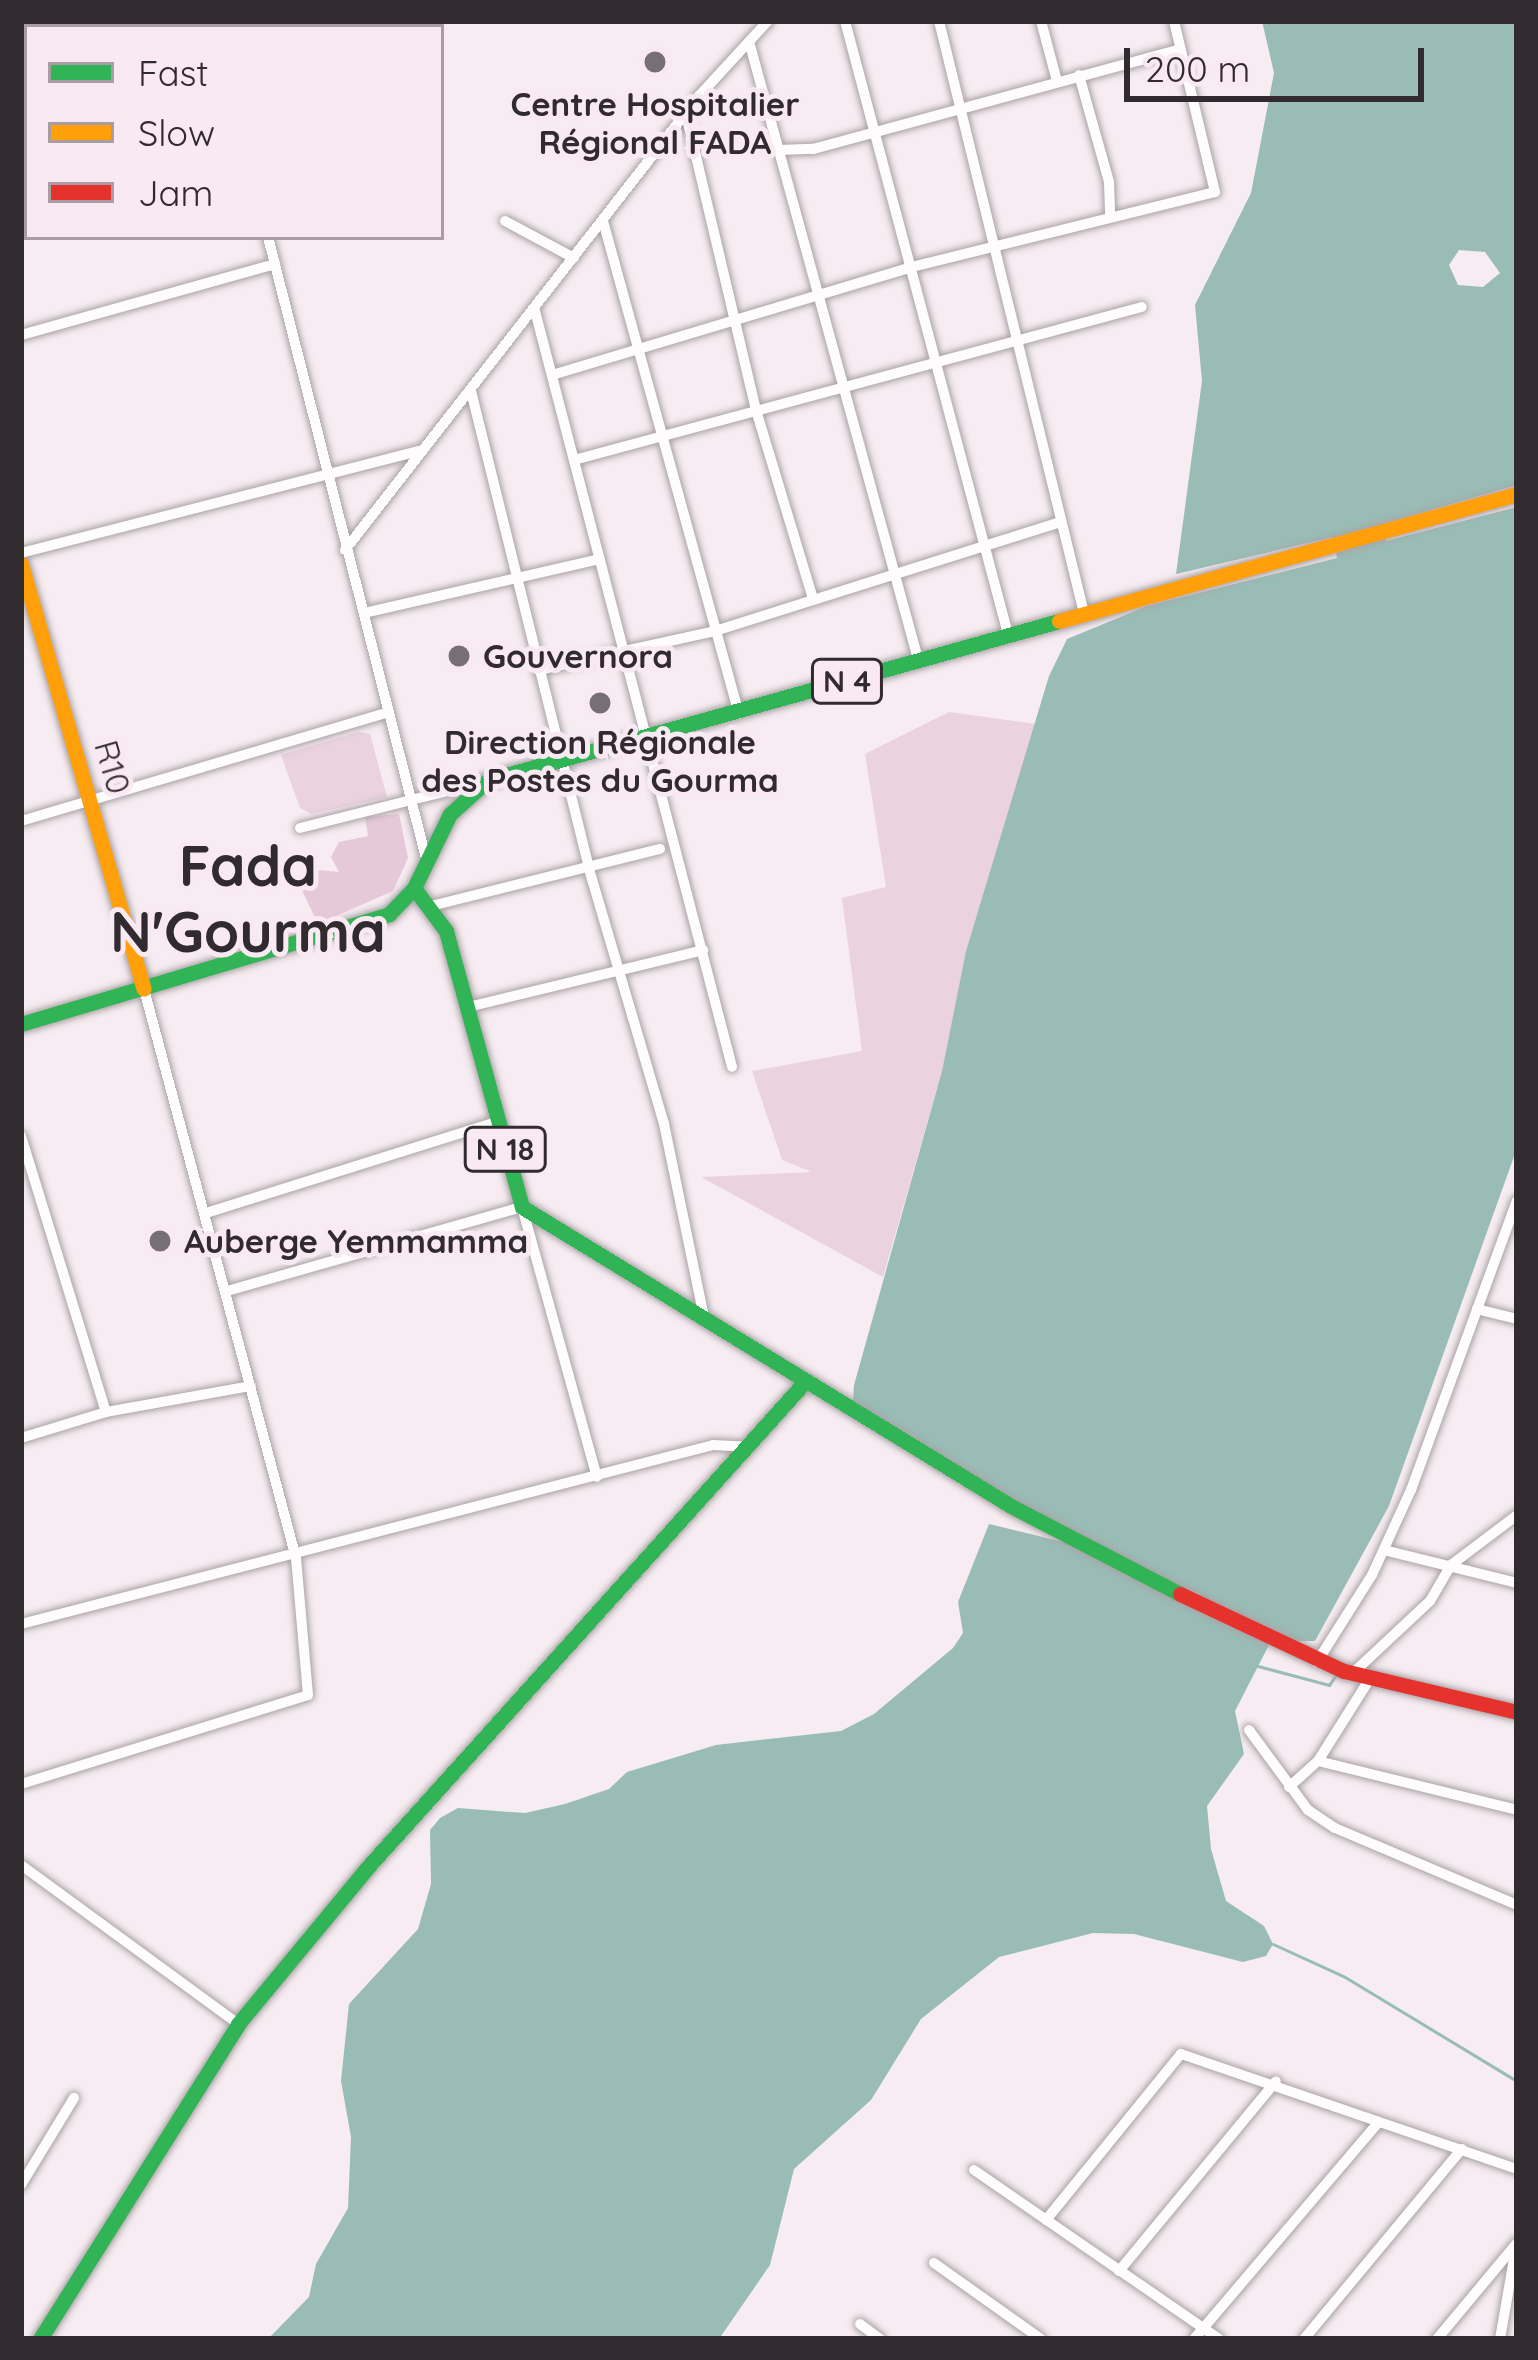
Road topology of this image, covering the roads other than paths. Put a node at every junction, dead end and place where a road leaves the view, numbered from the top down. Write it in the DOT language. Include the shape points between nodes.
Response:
graph roads {
  1 [pos="768,21"];
  2 [pos="845,21"];
  3 [pos="939,21"];
  4 [pos="1041,21"];
  5 [pos="1174,21"];
  6 [pos="750,45"];
  7 [pos="1180,49"];
  8 [pos="1079,75"];
  9 [pos="1057,81"];
  10 [pos="961,106"];
  11 [pos="686,114"];
  12 [pos="874,132"];
  13 [pos="778,149"];
  14 [pos="1110,218"];
  15 [pos="505,221"];
  16 [pos="603,221"];
  17 [pos="269,240"];
  18 [pos="990,246"];
  19 [pos="574,258"];
  20 [pos="275,264"];
  21 [pos="908,268"];
  22 [pos="820,296"];
  23 [pos="1142,308"];
  24 [pos="535,310"];
  25 [pos="733,318"];
  26 [pos="21,335"];
  27 [pos="1014,343"];
  28 [pos="639,351"];
  29 [pos="935,367"];
  30 [pos="552,375"];
  31 [pos="471,391"];
  32 [pos="848,391"];
  33 [pos="756,410"];
  34 [pos="657,436"];
  35 [pos="420,450"];
  36 [pos="574,460"];
  37 [pos="325,472"];
  38 [pos="1517,494"];
  39 [pos="1060,522"];
  40 [pos="983,544"];
  41 [pos="345,550"];
  42 [pos="21,553"];
  43 [pos="600,560"];
  44 [pos="21,564"];
  45 [pos="517,575"];
  46 [pos="892,577"];
  47 [pos="813,599"];
  48 [pos="364,614"];
  49 [pos="1084,614"];
  50 [pos="715,631"];
  51 [pos="1008,634"];
  52 [pos="626,651"];
  53 [pos="918,659"];
  54 [pos="538,670"];
  55 [pos="389,712"];
  56 [pos="739,714"];
  57 [pos="646,742"];
  58 [pos="564,763"];
  59 [pos="488,780"];
  60 [pos="91,796"];
  61 [pos="412,800"];
  62 [pos="21,820"];
  63 [pos="300,828"];
  64 [pos="660,849"];
  65 [pos="426,858"];
  66 [pos="589,869"];
  67 [pos="414,888"];
  68 [pos="431,905"];
  69 [pos="703,950"];
  70 [pos="616,967"];
  71 [pos="144,989"];
  72 [pos="468,1007"];
  73 [pos="21,1024"];
  74 [pos="732,1067"];
  75 [pos="497,1122"];
  76 [pos="21,1136"];
  77 [pos="1517,1201"];
  78 [pos="522,1208"];
  79 [pos="206,1213"];
  80 [pos="227,1291"];
  81 [pos="1477,1309"];
  82 [pos="1517,1319"];
  83 [pos="706,1326"];
  84 [pos="802,1384"];
  85 [pos="251,1386"];
  86 [pos="106,1412"];
  87 [pos="21,1438"];
  88 [pos="748,1447"];
  89 [pos="597,1478"];
  90 [pos="1517,1515"];
  91 [pos="1384,1550"];
  92 [pos="296,1558"];
  93 [pos="1451,1565"];
  94 [pos="1517,1582"];
  95 [pos="21,1624"];
  96 [pos="1343,1670"];
  97 [pos="1517,1712"];
  98 [pos="1250,1730"];
  99 [pos="1318,1761"];
  100 [pos="21,1784"];
  101 [pos="1289,1787"];
  102 [pos="1517,1810"];
  103 [pos="21,1865"];
  104 [pos="1517,1905"];
  105 [pos="238,2024"];
  106 [pos="1276,2081"];
  107 [pos="74,2098"];
  108 [pos="1379,2122"];
  109 [pos="1462,2149"];
  110 [pos="1517,2168"];
  111 [pos="974,2170"];
  112 [pos="21,2185"];
  113 [pos="1046,2220"];
  114 [pos="1517,2244"];
  115 [pos="934,2263"];
  116 [pos="1119,2271"];
  117 [pos="860,2324"];
  118 [pos="1204,2328"];
  119 [pos="40,2339"];
  120 [pos="880,2339"];
  121 [pos="1040,2339"];
  122 [pos="1194,2339"];
  123 [pos="1219,2339"];
  124 [pos="1304,2339"];
  125 [pos="1437,2339"];
  126 [pos="1500,2339"];
  1 -- 6 [label="street"];
  2 -- 12 [label="street"];
  3 -- 10 [label="street"];
  4 -- 9 [label="street"];
  5 -- 7 [label="street"];
  6 -- 11 [label="street"];
  6 -- 13 [label="street"];
  7 -- 8 [label="street"];
  7 -- 14 [label="street" via="1215,192"];
  8 -- 9 [label="street"];
  8 -- 14 [label="street" via="1109,182"];
  9 -- 10 [label="street"];
  10 -- 12 [label="street"];
  10 -- 18 [label="street"];
  11 -- 16 [label="street"];
  11 -- 25 [label="street"];
  12 -- 13 [label="street" via="814,149"];
  12 -- 21 [label="street"];
  13 -- 22 [label="street"];
  14 -- 18 [label="street"];
  15 -- 19 [label="street"];
  16 -- 19 [label="street"];
  16 -- 28 [label="street"];
  17 -- 20 [label="street"];
  18 -- 21 [label="street"];
  18 -- 27 [label="street"];
  19 -- 24 [label="street"];
  20 -- 26 [label="street"];
  20 -- 37 [label="street"];
  21 -- 22 [label="street"];
  21 -- 29 [label="street"];
  22 -- 25 [label="street"];
  22 -- 32 [label="street"];
  23 -- 27 [label="street"];
  24 -- 30 [label="street"];
  24 -- 31 [label="street"];
  25 -- 28 [label="street"];
  25 -- 33 [label="street"];
  27 -- 29 [label="street"];
  27 -- 39 [label="street"];
  28 -- 30 [label="street"];
  28 -- 34 [label="street"];
  29 -- 32 [label="street"];
  29 -- 40 [label="street"];
  30 -- 36 [label="street"];
  31 -- 35 [label="street"];
  31 -- 45 [label="street"];
  32 -- 33 [label="street"];
  32 -- 46 [label="street"];
  33 -- 34 [label="street"];
  33 -- 47 [label="street"];
  34 -- 36 [label="street"];
  34 -- 50 [label="street"];
  35 -- 37 [label="street"];
  35 -- 41 [label="street"];
  36 -- 43 [label="street"];
  37 -- 41 [label="street"];
  37 -- 42 [label="street"];
  38 -- 49 [label="main road, N 4"];
  39 -- 40 [label="street"];
  39 -- 49 [label="street"];
  40 -- 46 [label="street"];
  40 -- 51 [label="street"];
  41 -- 48 [label="street"];
  43 -- 45 [label="street"];
  43 -- 52 [label="street"];
  44 -- 60 [label="main road, R10"];
  45 -- 48 [label="street"];
  45 -- 54 [label="street"];
  46 -- 47 [label="street"];
  46 -- 53 [label="street"];
  47 -- 50 [label="street"];
  48 -- 55 [label="street"];
  49 -- 51 [label="main road, N 4"];
  50 -- 52 [label="street"];
  50 -- 56 [label="street"];
  51 -- 53 [label="main road, N 4"];
  52 -- 54 [label="street"];
  52 -- 57 [label="street"];
  53 -- 56 [label="main road, N 4"];
  54 -- 58 [label="street"];
  55 -- 60 [label="street"];
  55 -- 61 [label="street"];
  56 -- 57 [label="main road, N 4"];
  57 -- 58 [label="main road, N 4"];
  57 -- 69 [label="street"];
  58 -- 59 [label="main road, N 4"];
  58 -- 66 [label="street"];
  59 -- 61 [label="street"];
  59 -- 65 [label="main road" via="450,814"];
  60 -- 62 [label="street"];
  60 -- 71 [label="main road, R10"];
  61 -- 63 [label="street"];
  61 -- 65 [label="street"];
  64 -- 66 [label="street"];
  65 -- 67 [label="main road"];
  66 -- 68 [label="street"];
  66 -- 70 [label="street"];
  67 -- 68 [label="main road, N 18"];
  67 -- 71 [label="main road" via="376,920"];
  68 -- 72 [label="main road, N 18"];
  69 -- 70 [label="street"];
  69 -- 74 [label="street"];
  70 -- 72 [label="street"];
  70 -- 83 [label="street" via="664,1124"];
  71 -- 73 [label="main road"];
  71 -- 79 [label="street"];
  72 -- 75 [label="main road, N 18"];
  75 -- 78 [label="main road, N 18"];
  75 -- 79 [label="street"];
  76 -- 86 [label="street"];
  77 -- 81 [label="street"];
  78 -- 80 [label="street"];
  78 -- 83 [label="main road, N 18"];
  78 -- 89 [label="street"];
  79 -- 80 [label="street"];
  80 -- 85 [label="street"];
  81 -- 82 [label="street"];
  81 -- 91 [label="street"];
  83 -- 84 [label="main road, N 18"];
  84 -- 88 [label="main road"];
  84 -- 96 [label="main road, N 18" via="1089,1548"];
  85 -- 86 [label="street"];
  85 -- 92 [label="street"];
  86 -- 87 [label="street"];
  88 -- 89 [label="street" via="713,1445"];
  88 -- 105 [label="main road" via="366,1869"];
  89 -- 92 [label="street"];
  90 -- 93 [label="street"];
  91 -- 93 [label="street"];
  91 -- 96 [label="street"];
  92 -- 95 [label="street"];
  92 -- 100 [label="street" via="308,1695"];
  93 -- 94 [label="street"];
  93 -- 96 [label="street" via="1430,1601"];
  96 -- 97 [label="main road, N 18"];
  96 -- 99 [label="street"];
  98 -- 101 [label="street"];
  99 -- 101 [label="street"];
  99 -- 102 [label="street"];
  101 -- 104 [label="street" via="1335,1828"];
  103 -- 105 [label="street"];
  105 -- 119 [label="main road"];
  106 -- 108 [label="street"];
  106 -- 113 [label="street" via="1181,2054"];
  106 -- 116 [label="street"];
  107 -- 112 [label="street"];
  108 -- 109 [label="street"];
  108 -- 118 [label="street"];
  109 -- 110 [label="street"];
  109 -- 124 [label="street"];
  111 -- 113 [label="street"];
  113 -- 116 [label="street"];
  114 -- 125 [label="street"];
  114 -- 126 [label="street"];
  115 -- 121 [label="street"];
  116 -- 118 [label="street"];
  117 -- 120 [label="street"];
  118 -- 122 [label="street"];
  118 -- 123 [label="street"];
}
